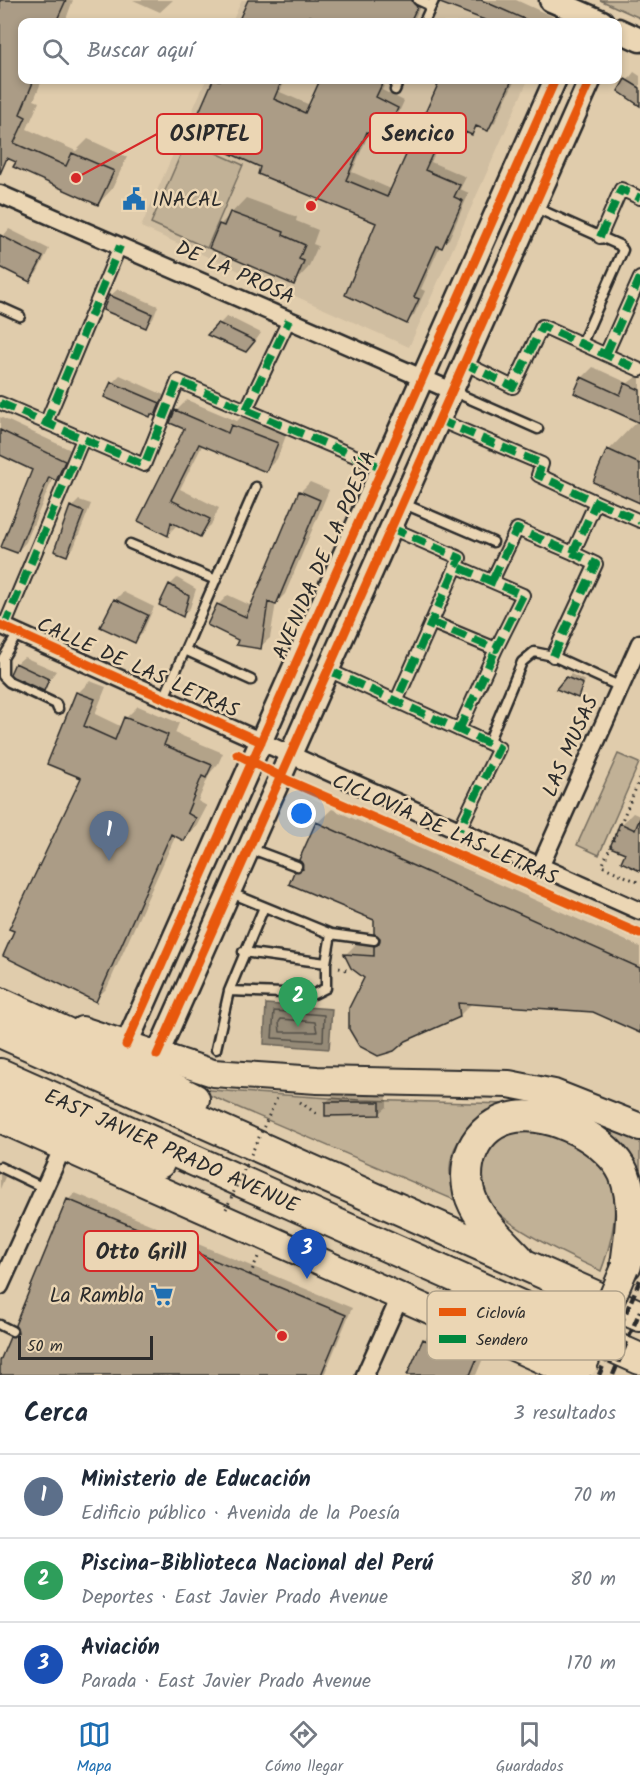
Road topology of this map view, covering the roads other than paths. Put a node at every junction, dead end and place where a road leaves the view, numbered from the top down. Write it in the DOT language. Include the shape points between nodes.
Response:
graph roads {
  1 [pos="418,0"];
  2 [pos="551,0"];
  3 [pos="432,3"];
  4 [pos="426,18"];
  5 [pos="585,18"];
  6 [pos="622,32"];
  7 [pos="640,40"];
  8 [pos="397,84"];
  9 [pos="553,84"];
  10 [pos="588,84"];
  11 [pos="395,90"];
  12 [pos="0,194"];
  13 [pos="640,198"];
  14 [pos="533,207"];
  15 [pos="600,237"];
  16 [pos="120,246"];
  17 [pos="640,278"];
  18 [pos="0,307"];
  19 [pos="20,316"];
  20 [pos="289,320"];
  21 [pos="582,343"];
  22 [pos="606,354"];
  23 [pos="464,363"];
  24 [pos="640,370"];
  25 [pos="422,378"];
  26 [pos="452,391"];
  27 [pos="0,403"];
  28 [pos="246,410"];
  29 [pos="439,420"];
  30 [pos="46,423"];
  31 [pos="538,429"];
  32 [pos="83,439"];
  33 [pos="383,468"];
  34 [pos="256,487"];
  35 [pos="596,502"];
  36 [pos="402,503"];
  37 [pos="640,521"];
  38 [pos="391,528"];
  39 [pos="493,542"];
  40 [pos="130,544"];
  41 [pos="573,553"];
  42 [pos="456,566"];
  43 [pos="216,580"];
  44 [pos="492,581"];
  45 [pos="431,622"];
  46 [pos="7,628"];
  47 [pos="640,643"];
  48 [pos="496,649"];
  49 [pos="185,650"];
  50 [pos="553,656"];
  51 [pos="636,661"];
  52 [pos="328,670"];
  53 [pos="1,676"];
  54 [pos="251,680"];
  55 [pos="621,687"];
  56 [pos="164,698"];
  57 [pos="396,702"];
  58 [pos="58,709"];
  59 [pos="459,730"];
  60 [pos="261,742"];
  61 [pos="498,748"];
  62 [pos="290,754"];
  63 [pos="459,830"];
  64 [pos="249,848"];
  65 [pos="297,866"];
  66 [pos="540,867"];
  67 [pos="205,868"];
  68 [pos="231,887"];
  69 [pos="264,907"];
  70 [pos="640,911"];
  71 [pos="331,934"];
  72 [pos="374,940"];
  73 [pos="243,952"];
  74 [pos="327,963"];
  75 [pos="229,991"];
  76 [pos="0,993"];
  77 [pos="0,1003"];
  78 [pos="0,1032"];
  79 [pos="126,1045"];
  80 [pos="216,1049"];
  81 [pos="157,1055"];
  82 [pos="0,1074"];
  83 [pos="0,1099"];
  84 [pos="0,1119"];
  85 [pos="640,1126"];
  86 [pos="63,1147"];
  87 [pos="295,1164"];
  88 [pos="0,1167"];
  89 [pos="250,1185"];
  90 [pos="44,1188"];
  91 [pos="640,1230"];
  92 [pos="626,1266"];
  93 [pos="526,1267"];
  94 [pos="0,1286"];
  95 [pos="488,1291"];
  96 [pos="582,1291"];
  97 [pos="615,1291"];
  98 [pos="400,1297"];
  99 [pos="427,1308"];
  100 [pos="625,1310"];
  101 [pos="640,1316"];
  102 [pos="0,1325"];
  103 [pos="12,1331"];
  104 [pos="625,1352"];
  105 [pos="640,1359"];
  106 [pos="551,1360"];
  107 [pos="580,1372"];
  108 [pos="365,1375"];
  1 -- 3 [label="lane"];
  2 -- 5 [label="main road"];
  3 -- 4 [label="lane"];
  6 -- 7 [label="main road"];
  8 -- 11 [label="lane"];
  9 -- 25 [label="street, AVENIDA DE LA POESÍA"];
  10 -- 14 [label="street"];
  12 -- 16 [label="street, DE LA PROSA"];
  13 -- 15 [label="street" via="621,189"];
  14 -- 15 [label="lane"];
  14 -- 23 [label="street"];
  15 -- 21 [label="lane" via="619,245 623,255"];
  16 -- 20 [label="street, DE LA PROSA"];
  16 -- 30 [label="street"];
  17 -- 22 [label="street"];
  18 -- 19 [label="lane"];
  20 -- 25 [label="street, DE LA PROSA"];
  20 -- 28 [label="street"];
  21 -- 22 [label="street"];
  21 -- 23 [label="street" via="542,327 513,387"];
  22 -- 24 [label="street"];
  23 -- 26 [label="street"];
  25 -- 26 [label="street, DE LA PROSA"];
  25 -- 33 [label="street, AVENIDA DE LA POESÍA"];
  26 -- 29 [label="street"];
  26 -- 31 [label="lane"];
  27 -- 30 [label="street"];
  28 -- 32 [label="street" via="178,381 144,465"];
  28 -- 33 [label="street"];
  29 -- 35 [label="street" via="542,465 538,475"];
  29 -- 36 [label="street"];
  30 -- 32 [label="street"];
  32 -- 46 [label="street"];
  33 -- 60 [label="street, AVENIDA DE LA POESÍA"];
  34 -- 43 [label="lane"];
  35 -- 37 [label="street"];
  35 -- 41 [label="street"];
  36 -- 38 [label="street"];
  36 -- 39 [label="lane"];
  38 -- 42 [label="street" via="460,558"];
  38 -- 52 [label="street"];
  40 -- 43 [label="lane"];
  41 -- 44 [label="street" via="517,529"];
  41 -- 50 [label="street" via="596,564"];
  42 -- 44 [label="street"];
  42 -- 45 [label="street"];
  43 -- 49 [label="lane"];
  44 -- 48 [label="street" via="523,595"];
  45 -- 48 [label="street"];
  45 -- 57 [label="street"];
  46 -- 53 [label="lane"];
  46 -- 56 [label="street, CALLE DE LAS LETRAS"];
  47 -- 51 [label="street, LAS MUSAS"];
  48 -- 59 [label="street"];
  49 -- 54 [label="lane"];
  49 -- 56 [label="lane"];
  50 -- 55 [label="lane"];
  50 -- 61 [label="lane" via="534,652 522,662"];
  51 -- 55 [label="street, LAS MUSAS"];
  52 -- 57 [label="street"];
  52 -- 62 [label="street"];
  53 -- 58 [label="lane" via="56,704"];
  55 -- 66 [label="street, LAS MUSAS"];
  56 -- 60 [label="street, CALLE DE LAS LETRAS"];
  57 -- 59 [label="street"];
  59 -- 61 [label="street"];
  60 -- 62 [label="street, CALLE DE LAS LETRAS"];
  60 -- 67 [label="street, AVENIDA DE LA POESÍA"];
  61 -- 63 [label="street"];
  62 -- 63 [label="street, CALLE DE LAS LETRAS"];
  62 -- 64 [label="street"];
  63 -- 66 [label="street, CALLE DE LAS LETRAS"];
  64 -- 65 [label="lane"];
  64 -- 68 [label="street"];
  66 -- 70 [label="street, CALLE DE LAS LETRAS"];
  67 -- 68 [label="street"];
  67 -- 79 [label="street, AVENIDA DE LA POESÍA"];
  68 -- 69 [label="lane"];
  68 -- 81 [label="street"];
  69 -- 71 [label="lane"];
  69 -- 73 [label="lane"];
  71 -- 72 [label="lane"];
  71 -- 74 [label="lane"];
  73 -- 74 [label="lane"];
  73 -- 75 [label="lane"];
  74 -- 75 [label="lane" via="326,988 314,994"];
  75 -- 80 [label="lane"];
  76 -- 79 [label="main road" via="79,1029"];
  77 -- 87 [label="highway" via="191,1097"];
  78 -- 87 [label="highway, EAST JAVIER PRADO AVENUE"];
  79 -- 81 [label="main road"];
  81 -- 85 [label="main road" via="213,1072 244,1075 509,1084 555,1093"];
  82 -- 89 [label="highway, EAST JAVIER PRADO AVENUE"];
  83 -- 89 [label="highway" via="138,1157"];
  84 -- 86 [label="main road, EAST JAVIER PRADO AVENUE"];
  86 -- 90 [label="street"];
  86 -- 98 [label="main road, EAST JAVIER PRADO AVENUE"];
  87 -- 93 [label="highway, EAST JAVIER PRADO AVENUE"];
  88 -- 90 [label="lane"];
  89 -- 95 [label="highway, EAST JAVIER PRADO AVENUE"];
  90 -- 94 [label="street"];
  91 -- 92 [label="main road"];
  92 -- 93 [label="highway" via="631,1199 615,1159 588,1135 526,1116 505,1119 486,1130 472,1148 466,1169 475,1206"];
  92 -- 97 [label="main road, bridge"];
  93 -- 96 [label="highway, EAST JAVIER PRADO AVENUE"];
  98 -- 99 [label="main road, EAST JAVIER PRADO AVENUE"];
  98 -- 108 [label="street"];
  100 -- 101 [label="highway, EAST JAVIER PRADO AVENUE"];
  102 -- 103 [label="lane"];
  104 -- 105 [label="highway, EAST JAVIER PRADO AVENUE"];
  106 -- 107 [label="main road, EAST JAVIER PRADO AVENUE"];
}
